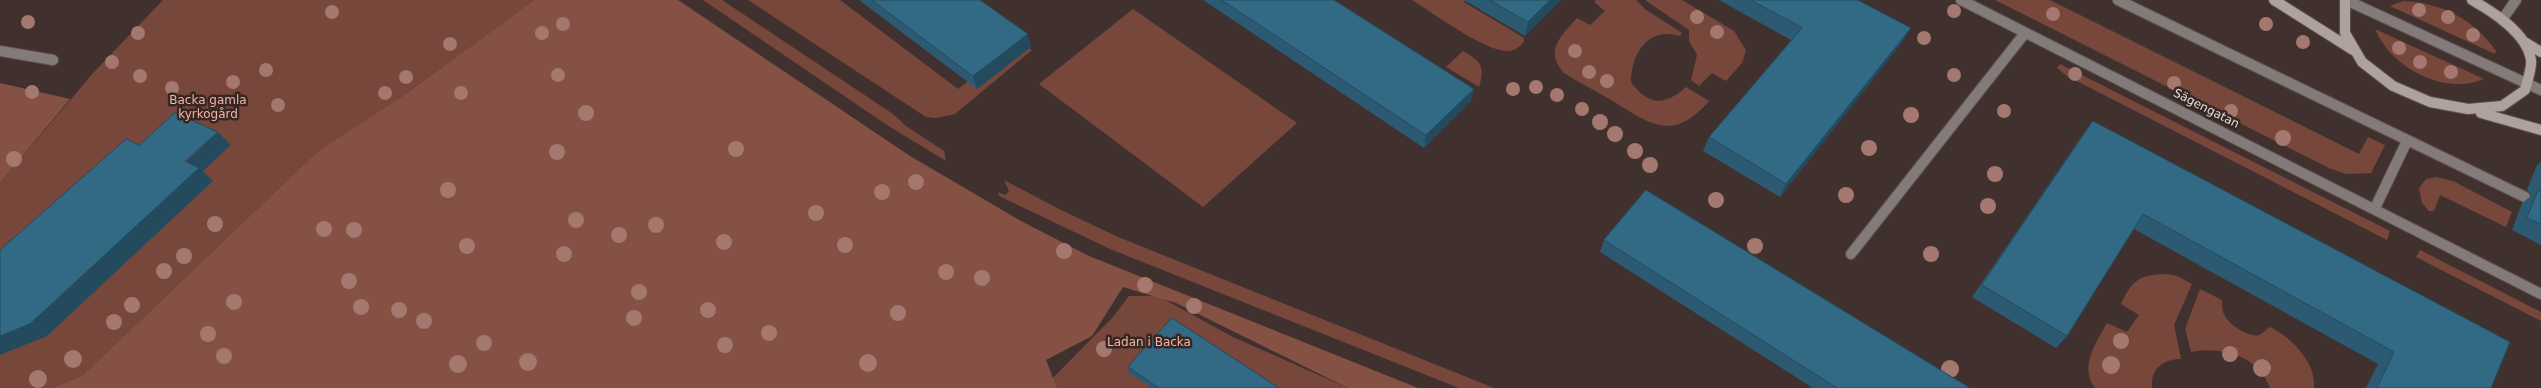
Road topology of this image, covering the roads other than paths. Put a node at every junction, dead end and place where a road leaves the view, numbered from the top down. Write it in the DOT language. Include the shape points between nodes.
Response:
graph roads {
  1 [pos="1961,0"];
  2 [pos="2118,0"];
  3 [pos="2274,0"];
  4 [pos="2346,0"];
  5 [pos="2472,0"];
  6 [pos="2516,0"];
  7 [pos="2502,20"];
  8 [pos="2025,33"];
  9 [pos="2520,39"];
  10 [pos="0,50"];
  11 [pos="2355,51"];
  12 [pos="2541,52"];
  13 [pos="54,60"];
  14 [pos="2530,86"];
  15 [pos="2541,90"];
  16 [pos="2471,110"];
  17 [pos="2541,130"];
  18 [pos="2407,141"];
  19 [pos="2525,197"];
  20 [pos="2375,208"];
  21 [pos="1851,254"];
  22 [pos="2541,294"];
  1 -- 8 [label="street, Sägengatan"];
  2 -- 18 [label="street"];
  3 -- 11 [label="street"];
  4 -- 11 [label="street" via="2342,24"];
  4 -- 14 [label="street"];
  5 -- 7 [label="street"];
  6 -- 7 [label="street"];
  7 -- 9 [label="street"];
  8 -- 20 [label="street, Sägengatan"];
  8 -- 21 [label="street"];
  9 -- 12 [label="street"];
  9 -- 14 [label="street" via="2530,56 2533,72"];
  10 -- 13 [label="street"];
  11 -- 16 [label="street" via="2374,70 2405,91 2449,107"];
  14 -- 15 [label="street"];
  14 -- 16 [label="street" via="2523,97 2509,105"];
  16 -- 17 [label="street"];
  18 -- 19 [label="street"];
  18 -- 20 [label="street"];
  20 -- 22 [label="street, Sägengatan"];
}
